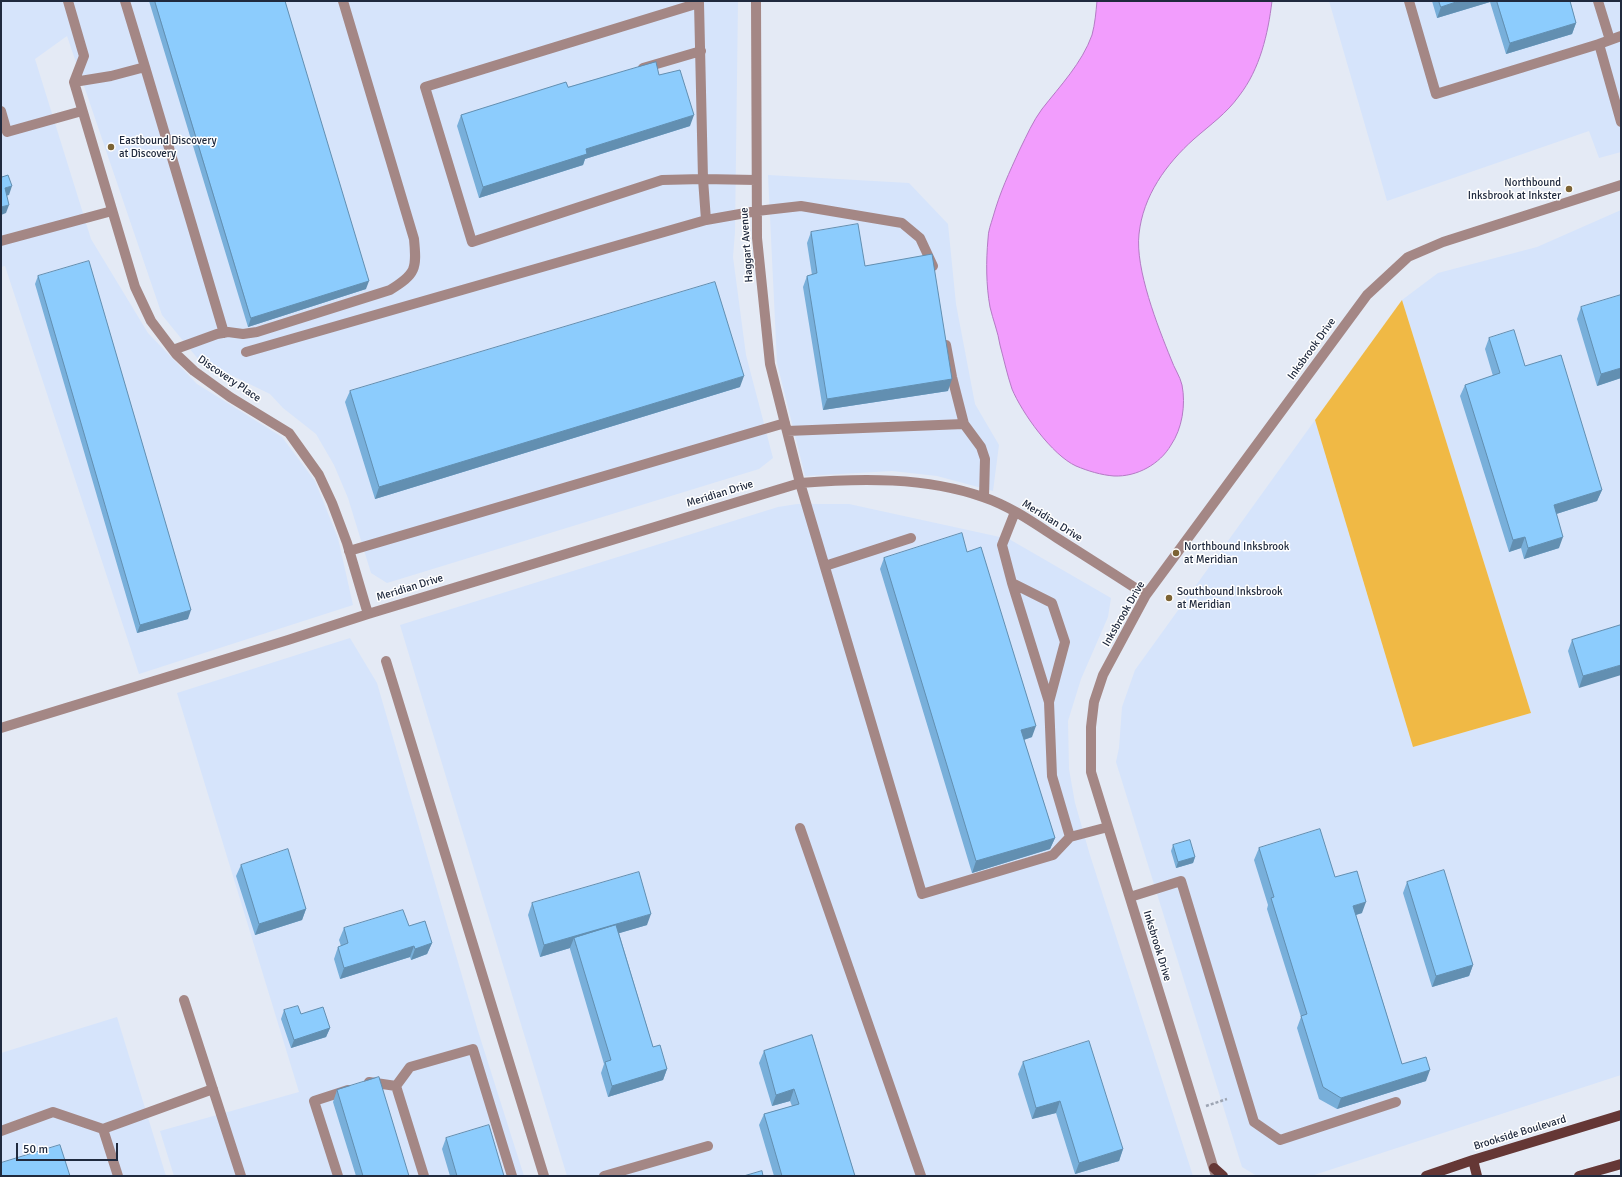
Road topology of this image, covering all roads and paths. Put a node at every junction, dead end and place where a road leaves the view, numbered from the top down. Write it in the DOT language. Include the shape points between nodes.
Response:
graph roads {
  1 [pos="68,1"];
  2 [pos="125,1"];
  3 [pos="342,1"];
  4 [pos="756,1"];
  5 [pos="1409,1"];
  6 [pos="1598,1"];
  7 [pos="700,2"];
  8 [pos="1621,36"];
  9 [pos="1610,40"];
  10 [pos="1599,44"];
  11 [pos="701,51"];
  12 [pos="145,66"];
  13 [pos="642,68"];
  14 [pos="74,82"];
  15 [pos="1,111"];
  16 [pos="82,111"];
  17 [pos="1621,122"];
  18 [pos="703,179"];
  19 [pos="756,180"];
  20 [pos="1621,185"];
  21 [pos="112,211"];
  22 [pos="757,211"];
  23 [pos="706,220"];
  24 [pos="1,241"];
  25 [pos="935,279"];
  26 [pos="944,332"];
  27 [pos="224,333"];
  28 [pos="173,350"];
  29 [pos="246,352"];
  30 [pos="964,424"];
  31 [pos="786,427"];
  32 [pos="800,483"];
  33 [pos="984,497"];
  34 [pos="1015,512"];
  35 [pos="911,538"];
  36 [pos="349,551"];
  37 [pos="825,566"];
  38 [pos="1012,583"];
  39 [pos="1146,595"];
  40 [pos="368,614"];
  41 [pos="386,661"];
  42 [pos="1049,702"];
  43 [pos="1,728"];
  44 [pos="1108,827"];
  45 [pos="800,828"];
  46 [pos="1070,837"];
  47 [pos="1130,897"];
  48 [pos="184,1000"];
  49 [pos="396,1086"];
  50 [pos="213,1089"];
  51 [pos="1227,1099"];
  52 [pos="1396,1102"];
  53 [pos="1203,1107"];
  54 [pos="1621,1115"];
  55 [pos="103,1129"];
  56 [pos="1,1131"];
  57 [pos="708,1146"];
  58 [pos="1473,1160"];
  59 [pos="1621,1164"];
  60 [pos="1215,1172"];
  61 [pos="118,1176"];
  62 [pos="241,1176"];
  63 [pos="338,1176"];
  64 [pos="424,1176"];
  65 [pos="512,1176"];
  66 [pos="544,1176"];
  67 [pos="604,1176"];
  68 [pos="922,1176"];
  69 [pos="1223,1176"];
  70 [pos="1426,1176"];
  71 [pos="1477,1176"];
  72 [pos="1579,1176"];
  1 -- 14 [label="street" via="84,56"];
  2 -- 12 [label="street"];
  3 -- 27 [label="street" via="414,239 414,269 390,290 257,332"];
  4 -- 19 [label="street, Haggart Avenue"];
  5 -- 10 [label="street" via="1436,94"];
  6 -- 9 [label="street"];
  7 -- 11 [label="street"];
  7 -- 18 [label="street" via="425,87 472,242 662,180"];
  8 -- 9 [label="street"];
  9 -- 10 [label="street"];
  10 -- 17 [label="street"];
  11 -- 13 [label="street"];
  11 -- 18 [label="street"];
  12 -- 14 [label="street" via="111,76"];
  12 -- 27 [label="street"];
  14 -- 16 [label="street, Discovery Place"];
  15 -- 16 [label="street" via="7,132"];
  16 -- 21 [label="street, Discovery Place"];
  18 -- 19 [label="street"];
  18 -- 23 [label="street"];
  19 -- 22 [label="street, Haggart Avenue"];
  20 -- 39 [label="street, Inksbrook Drive" via="1443,242 1408,257 1366,295"];
  21 -- 24 [label="street"];
  21 -- 28 [label="street, Discovery Place" via="136,287 151,321"];
  22 -- 23 [label="street"];
  22 -- 25 [label="street" via="801,206 902,222 920,238 932,264"];
  22 -- 31 [label="street, Haggart Avenue" via="757,238 770,364"];
  23 -- 29 [label="street"];
  26 -- 30 [label="street"];
  27 -- 28 [label="street"];
  28 -- 36 [label="street, Discovery Place" via="194,371 230,397 289,433 318,474 332,503"];
  30 -- 31 [label="street"];
  30 -- 33 [label="street" via="981,448 984,459"];
  31 -- 32 [label="street, Haggart Avenue"];
  31 -- 36 [label="street"];
  32 -- 33 [label="street, Meridian Drive" via="898,480 942,486"];
  32 -- 37 [label="street, Haggart Avenue"];
  32 -- 40 [label="street, Meridian Drive"];
  33 -- 34 [label="street, Meridian Drive"];
  34 -- 38 [label="street" via="1002,545"];
  34 -- 39 [label="street, Meridian Drive"];
  35 -- 37 [label="street"];
  36 -- 40 [label="street, Discovery Place"];
  37 -- 46 [label="street, Haggart Avenue" via="922,894 1053,854"];
  38 -- 42 [label="street"];
  38 -- 42 [label="street" via="1052,603 1065,642"];
  39 -- 44 [label="street, Inksbrook Drive" via="1103,675 1094,702 1091,772"];
  40 -- 43 [label="street, Meridian Drive"];
  41 -- 66 [label="street"];
  42 -- 46 [label="street" via="1052,776"];
  44 -- 46 [label="street"];
  44 -- 47 [label="street, Inksbrook Drive"];
  45 -- 68 [label="street"];
  47 -- 52 [label="street" via="1181,881 1254,1122 1280,1140"];
  47 -- 60 [label="street, Inksbrook Drive"];
  48 -- 50 [label="street"];
  49 -- 63 [label="street" via="370,1082 314,1101"];
  49 -- 64 [label="street"];
  49 -- 65 [label="street" via="410,1067 473,1049"];
  50 -- 55 [label="street"];
  50 -- 62 [label="street"];
  51 -- 53 [label="path"];
  54 -- 58 [label="main road, Brookside Boulevard"];
  55 -- 56 [label="street" via="52,1112"];
  55 -- 61 [label="street"];
  57 -- 67 [label="street"];
  58 -- 70 [label="main road, Brookside Boulevard"];
  58 -- 71 [label="main road"];
  59 -- 72 [label="main road"];
  60 -- 69 [label="main road"];
}
